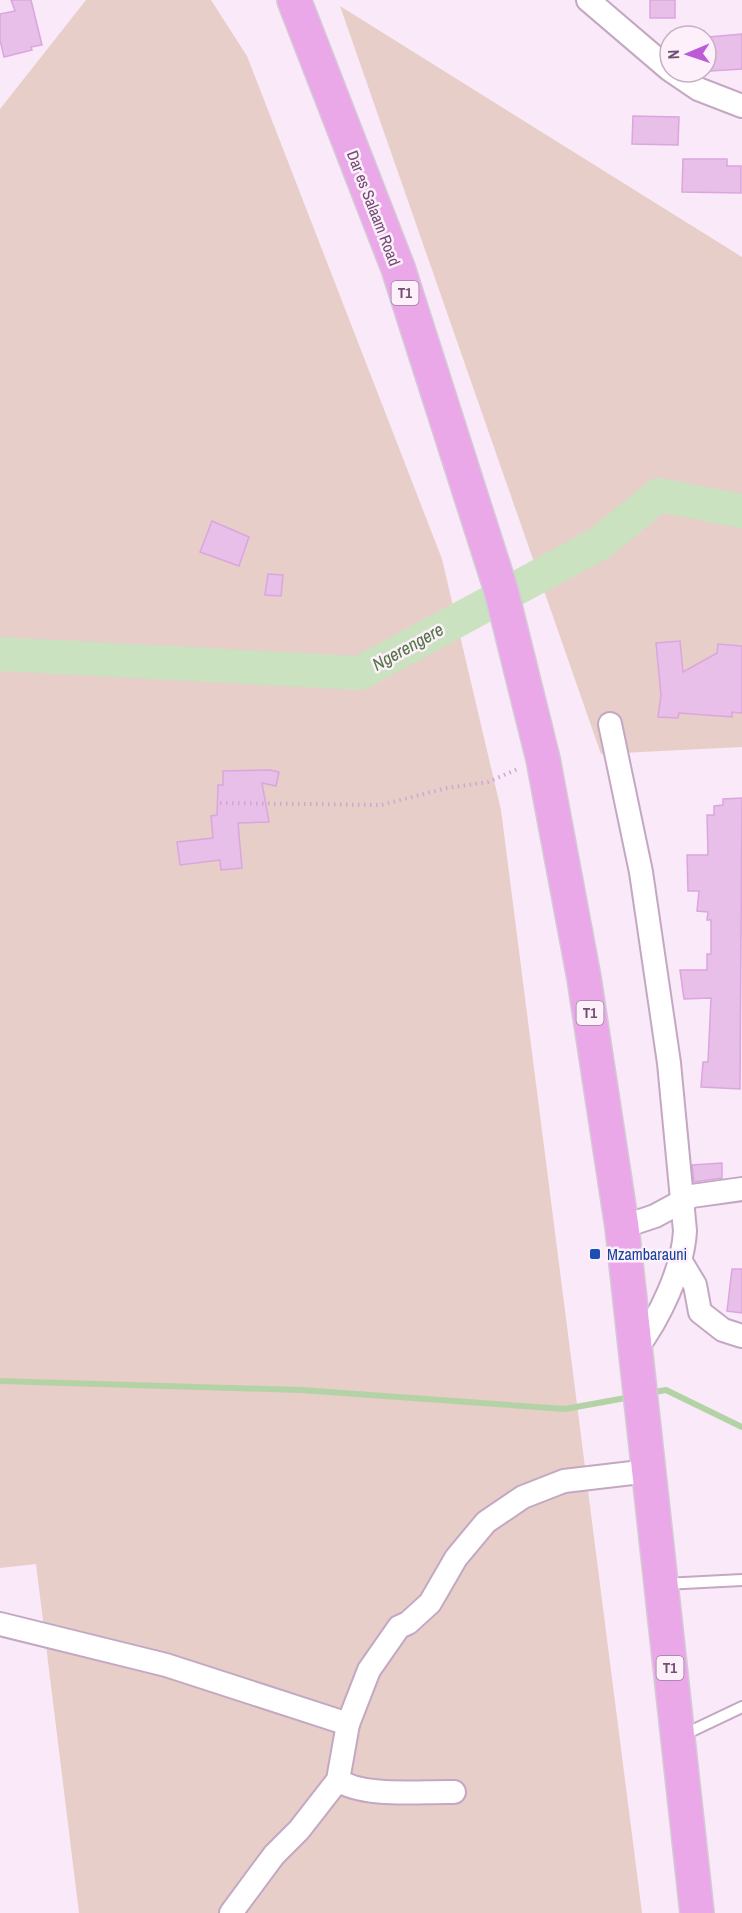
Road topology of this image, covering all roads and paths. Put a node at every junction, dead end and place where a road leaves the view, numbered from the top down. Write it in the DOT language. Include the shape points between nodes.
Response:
graph roads {
  1 [pos="294,0"];
  2 [pos="588,0"];
  3 [pos="658,60"];
  4 [pos="691,84"];
  5 [pos="742,106"];
  6 [pos="610,724"];
  7 [pos="543,759"];
  8 [pos="220,803"];
  9 [pos="742,1189"];
  10 [pos="682,1203"];
  11 [pos="622,1227"];
  12 [pos="680,1260"];
  13 [pos="742,1336"];
  14 [pos="637,1360"];
  15 [pos="649,1471"];
  16 [pos="742,1580"];
  17 [pos="661,1585"];
  18 [pos="0,1624"];
  19 [pos="742,1707"];
  20 [pos="348,1724"];
  21 [pos="678,1737"];
  22 [pos="338,1780"];
  23 [pos="454,1792"];
  24 [pos="231,1913"];
  25 [pos="697,1913"];
  1 -- 7 [label="highway, Dar es Salaam Road / T1" via="398,268 501,590"];
  2 -- 3 [label="street"];
  4 -- 5 [label="street"];
  6 -- 10 [label="street" via="641,872 672,1080"];
  7 -- 8 [label="path" via="488,782 381,805"];
  7 -- 11 [label="highway, T1" via="584,978"];
  9 -- 10 [label="street" via="692,1196"];
  10 -- 11 [label="street"];
  10 -- 12 [label="street" via="686,1231"];
  11 -- 14 [label="highway, T1"];
  12 -- 13 [label="street" via="695,1285 700,1312 723,1330"];
  12 -- 14 [label="street" via="661,1314"];
  14 -- 15 [label="highway, T1"];
  15 -- 17 [label="highway, T1"];
  15 -- 20 [label="street" via="564,1481 524,1497 486,1522 456,1558 430,1603 399,1628 369,1670"];
  16 -- 17 [label="lane"];
  17 -- 21 [label="highway, T1"];
  18 -- 20 [label="street" via="156,1662"];
  19 -- 21 [label="lane"];
  20 -- 22 [label="street"];
  21 -- 25 [label="highway, T1"];
  22 -- 23 [label="street" via="349,1788"];
  22 -- 24 [label="street"];
}
